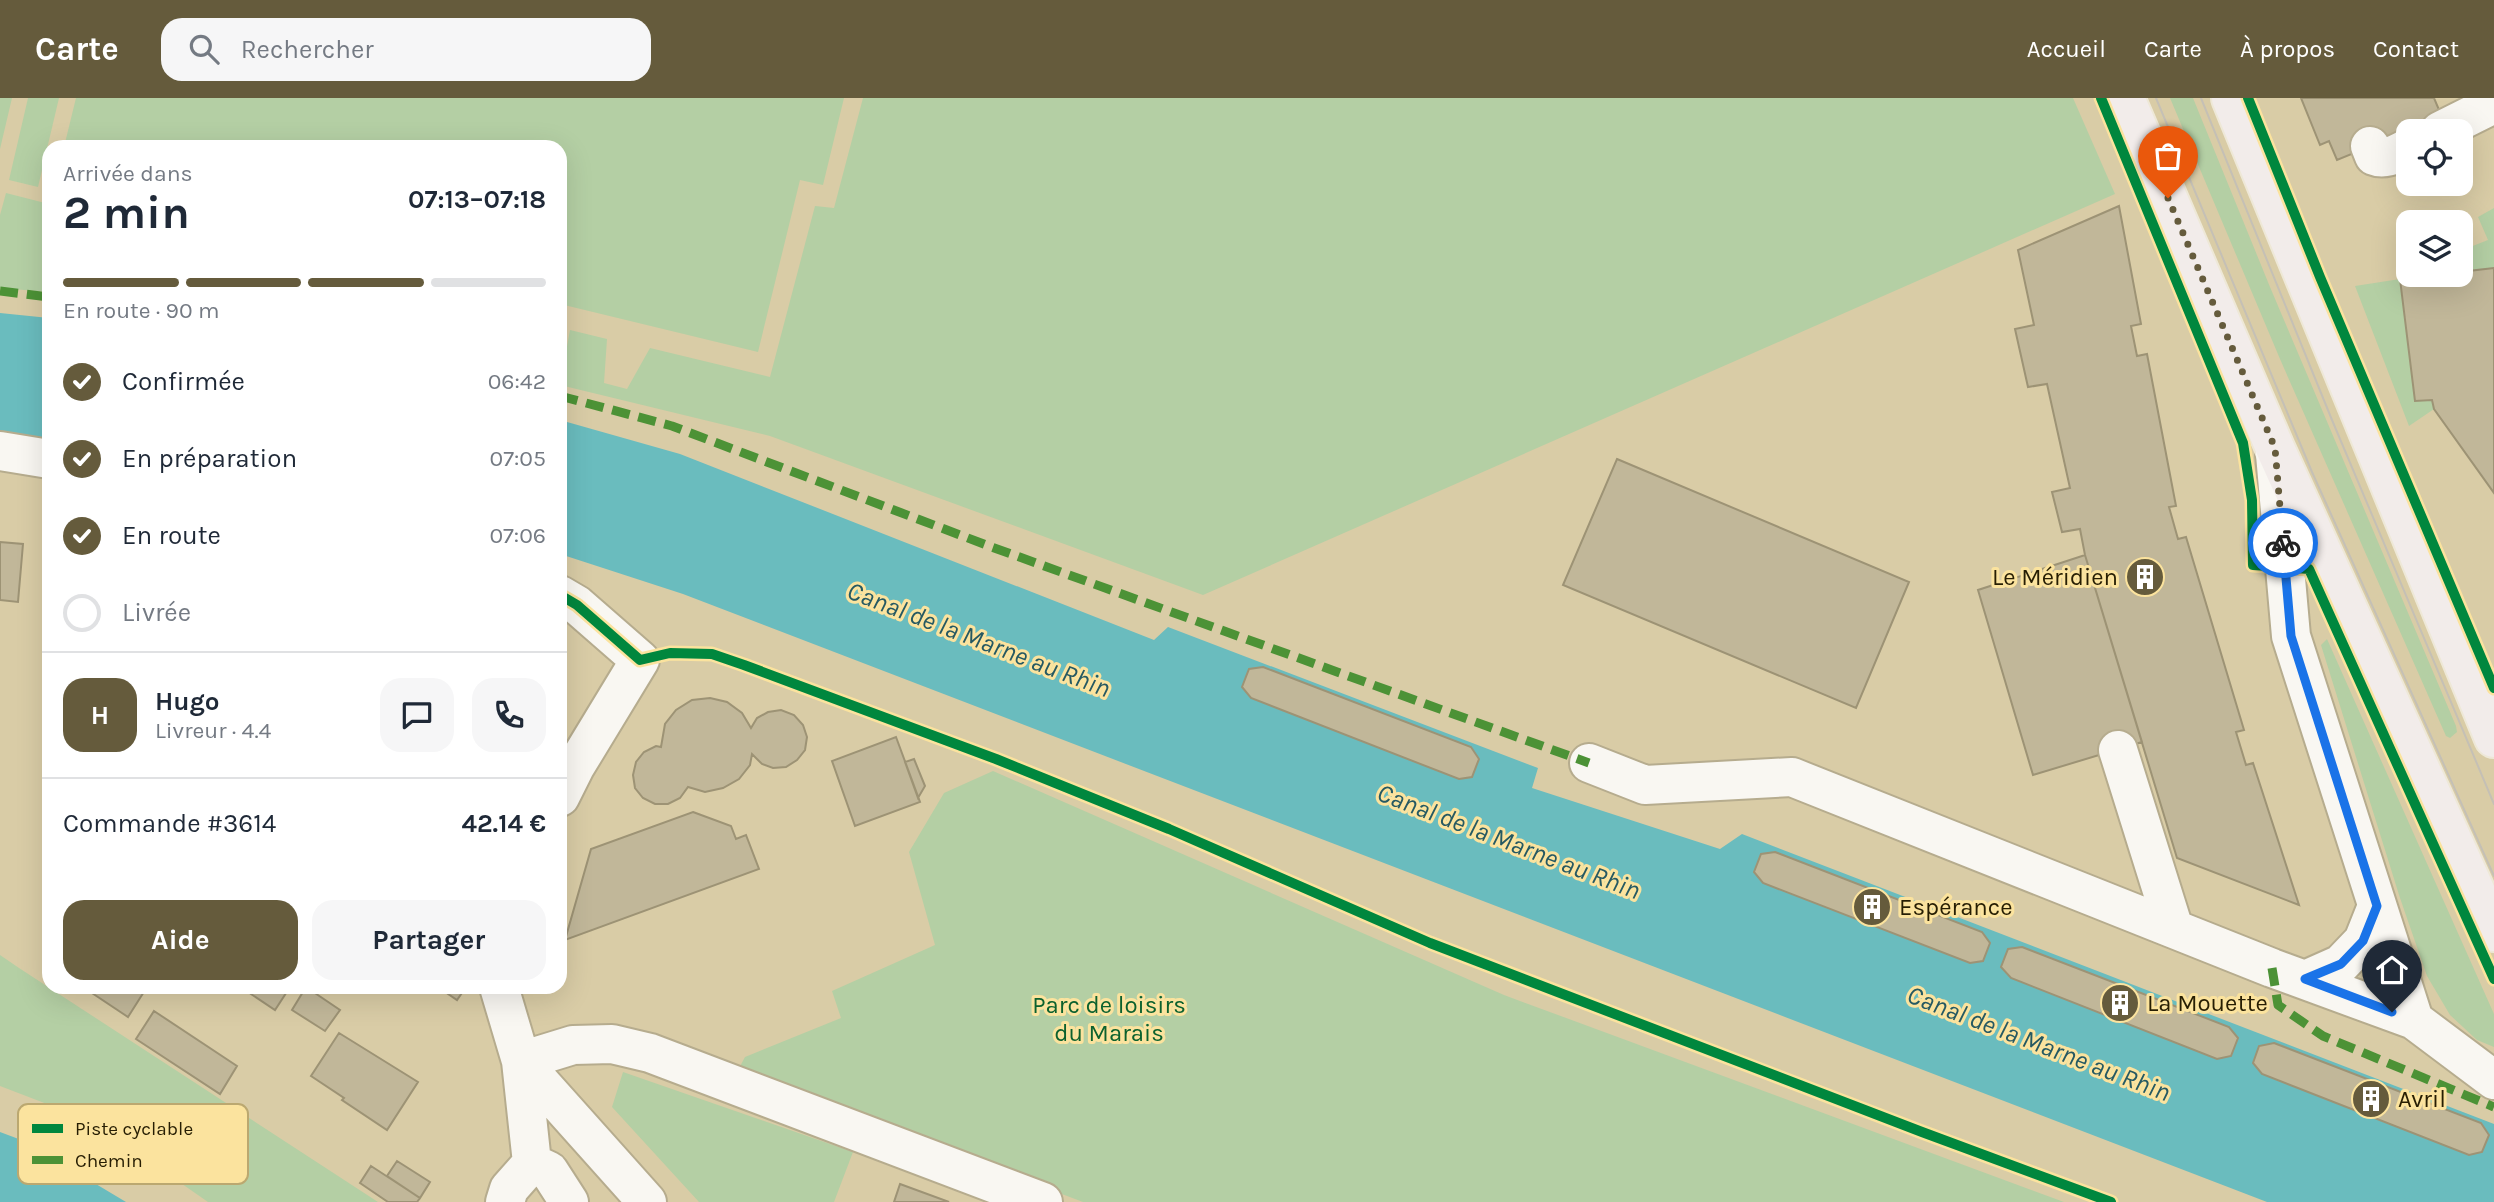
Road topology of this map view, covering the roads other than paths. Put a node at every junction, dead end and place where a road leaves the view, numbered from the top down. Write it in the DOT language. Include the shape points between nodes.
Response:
graph roads {
  1 [pos="2125,98"];
  2 [pos="2231,98"];
  3 [pos="2494,104"];
  4 [pos="2464,119"];
  5 [pos="2370,146"];
  6 [pos="2396,154"];
  7 [pos="2275,448"];
  8 [pos="0,451"];
  9 [pos="42,458"];
  10 [pos="567,599"];
  11 [pos="2494,738"];
  12 [pos="2118,750"];
  13 [pos="1589,763"];
  14 [pos="567,783"];
  15 [pos="2377,906"];
  16 [pos="2174,929"];
  17 [pos="2494,932"];
  18 [pos="2305,979"];
  19 [pos="501,994"];
  20 [pos="2414,1020"];
  21 [pos="521,1061"];
  22 [pos="2494,1080"];
  23 [pos="532,1163"];
  24 [pos="505,1202"];
  25 [pos="569,1202"];
  26 [pos="647,1202"];
  27 [pos="1043,1202"];
  1 -- 7 [label="main road"];
  2 -- 11 [label="main road"];
  3 -- 4 [label="street"];
  5 -- 6 [label="street" via="2380,159"];
  7 -- 15 [label="street" via="2291,636"];
  7 -- 17 [label="main road"];
  8 -- 9 [label="street"];
  10 -- 14 [label="street" via="640,660"];
  12 -- 16 [label="street"];
  13 -- 16 [label="street" via="1645,785 1791,776"];
  15 -- 18 [label="street" via="2363,941 2341,964"];
  15 -- 20 [label="street"];
  16 -- 18 [label="street"];
  18 -- 20 [label="street"];
  19 -- 21 [label="street"];
  20 -- 22 [label="street"];
  21 -- 23 [label="street"];
  21 -- 26 [label="street"];
  21 -- 27 [label="street" via="573,1045 612,1044 650,1053"];
  23 -- 24 [label="street" via="509,1189"];
  23 -- 25 [label="street" via="549,1171"];
}
